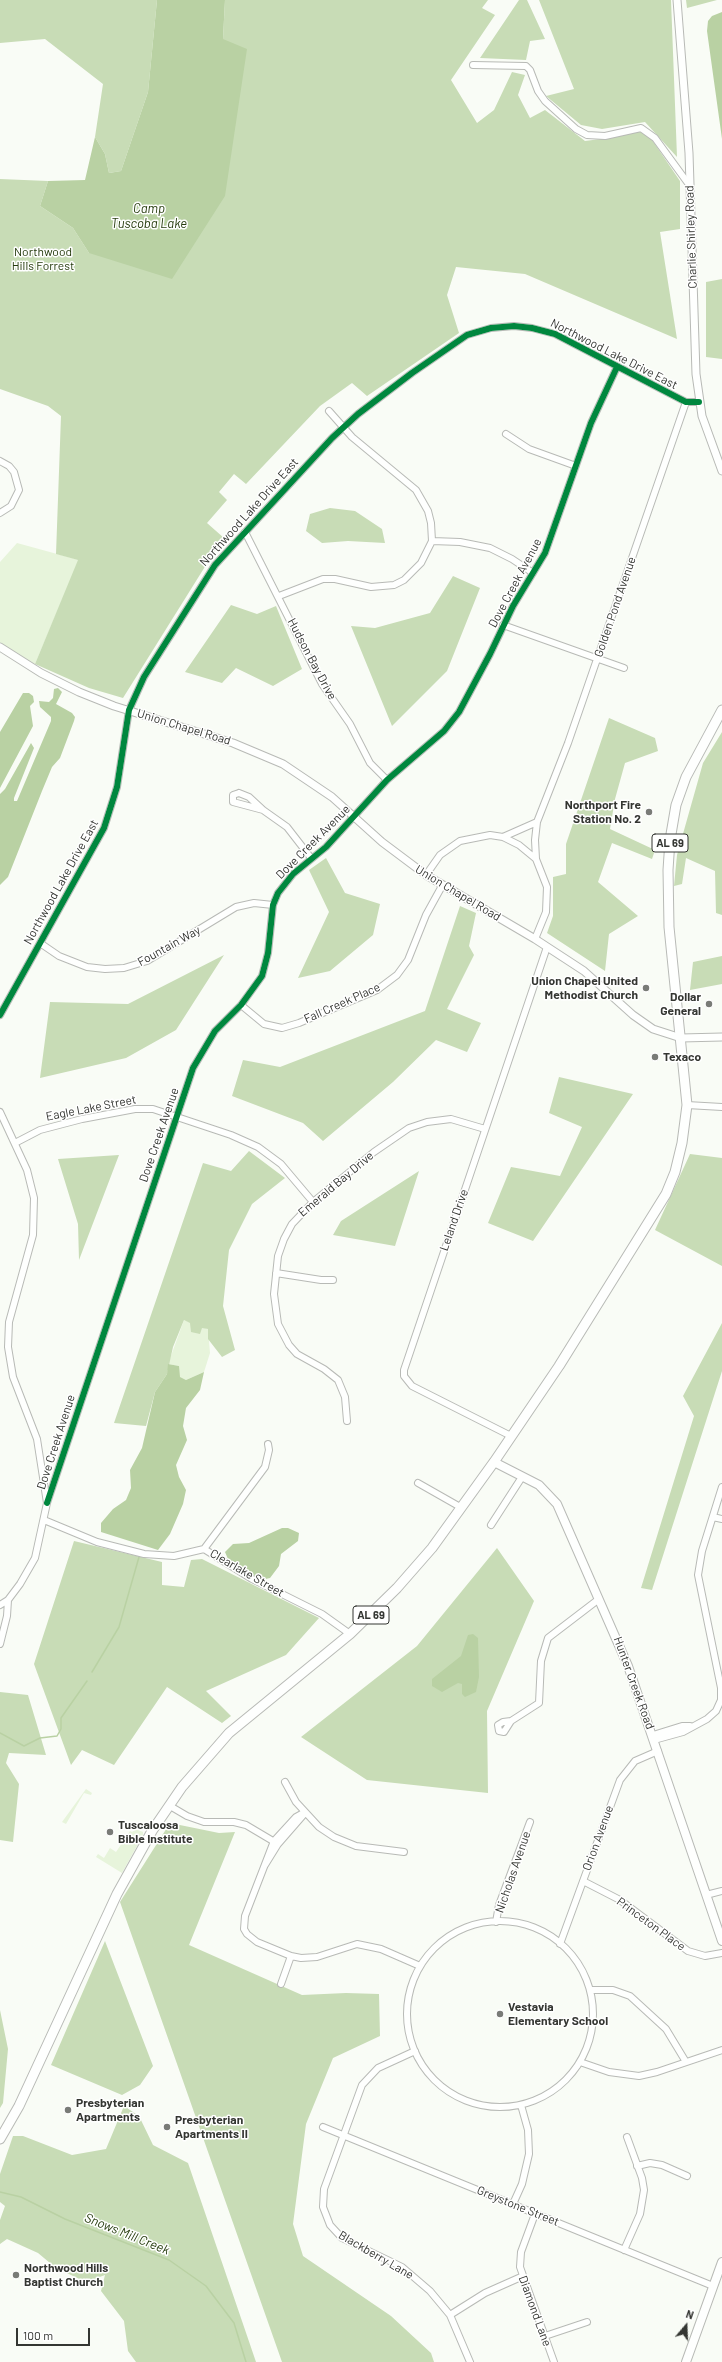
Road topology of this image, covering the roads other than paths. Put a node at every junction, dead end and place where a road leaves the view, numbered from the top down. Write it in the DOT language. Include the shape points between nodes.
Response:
graph roads {
  1 [pos="677,0"];
  2 [pos="473,65"];
  3 [pos="690,186"];
  4 [pos="617,367"];
  5 [pos="686,402"];
  6 [pos="699,402"];
  7 [pos="329,411"];
  8 [pos="342,428"];
  9 [pos="506,434"];
  10 [pos="0,461"];
  11 [pos="576,466"];
  12 [pos="722,471"];
  13 [pos="0,513"];
  14 [pos="245,532"];
  15 [pos="432,541"];
  16 [pos="533,573"];
  17 [pos="279,596"];
  18 [pos="503,625"];
  19 [pos="0,647"];
  20 [pos="597,659"];
  21 [pos="624,668"];
  22 [pos="129,710"];
  23 [pos="722,710"];
  24 [pos="387,780"];
  25 [pos="263,810"];
  26 [pos="356,816"];
  27 [pos="537,822"];
  28 [pos="503,837"];
  29 [pos="311,858"];
  30 [pos="536,859"];
  31 [pos="426,875"];
  32 [pos="442,886"];
  33 [pos="273,905"];
  34 [pos="535,939"];
  35 [pos="40,943"];
  36 [pos="547,947"];
  37 [pos="241,1005"];
  38 [pos="0,1015"];
  39 [pos="722,1037"];
  40 [pos="681,1038"];
  41 [pos="686,1105"];
  42 [pos="722,1107"];
  43 [pos="0,1112"];
  44 [pos="176,1117"];
  45 [pos="485,1129"];
  46 [pos="15,1143"];
  47 [pos="313,1202"];
  48 [pos="276,1273"];
  49 [pos="333,1280"];
  50 [pos="347,1421"];
  51 [pos="512,1436"];
  52 [pos="268,1444"];
  53 [pos="494,1462"];
  54 [pos="522,1477"];
  55 [pos="418,1483"];
  56 [pos="722,1487"];
  57 [pos="46,1503"];
  58 [pos="462,1508"];
  59 [pos="713,1517"];
  60 [pos="44,1520"];
  61 [pos="722,1520"];
  62 [pos="491,1525"];
  63 [pos="204,1549"];
  64 [pos="599,1599"];
  65 [pos="8,1600"];
  66 [pos="0,1605"];
  67 [pos="350,1634"];
  68 [pos="0,1644"];
  69 [pos="511,1721"];
  70 [pos="654,1738"];
  71 [pos="658,1751"];
  72 [pos="285,1782"];
  73 [pos="170,1806"];
  74 [pos="305,1812"];
  75 [pos="530,1822"];
  76 [pos="276,1842"];
  77 [pos="404,1852"];
  78 [pos="583,1881"];
  79 [pos="722,1891"];
  80 [pos="706,1894"];
  81 [pos="496,1922"];
  82 [pos="722,1941"];
  83 [pos="560,1944"];
  84 [pos="722,1953"];
  85 [pos="291,1956"];
  86 [pos="420,1966"];
  87 [pos="281,1984"];
  88 [pos="590,1990"];
  89 [pos="722,2050"];
  90 [pos="415,2051"];
  91 [pos="580,2062"];
  92 [pos="686,2062"];
  93 [pos="521,2105"];
  94 [pos="323,2127"];
  95 [pos="343,2134"];
  96 [pos="627,2137"];
  97 [pos="0,2139"];
  98 [pos="637,2166"];
  99 [pos="687,2176"];
  100 [pos="513,2204"];
  101 [pos="536,2214"];
  102 [pos="624,2250"];
  103 [pos="722,2262"];
  104 [pos="522,2277"];
  105 [pos="713,2286"];
  106 [pos="450,2315"];
  107 [pos="587,2322"];
  108 [pos="545,2336"];
  109 [pos="470,2362"];
  110 [pos="554,2362"];
  111 [pos="686,2362"];
  1 -- 3 [label="street, Charlie Shirley Road"];
  2 -- 3 [label="street" via="526,66 544,101 576,129 587,135 605,136 641,128 655,138"];
  3 -- 6 [label="street, Charlie Shirley Road" via="695,356"];
  4 -- 5 [label="street, Northwood Lake Drive East"];
  4 -- 8 [label="street, Northwood Lake Drive East" via="543,330 514,326 485,329 467,335 412,373"];
  4 -- 11 [label="street, Dove Creek Avenue" via="591,423"];
  5 -- 6 [label="street"];
  5 -- 20 [label="street, Golden Pond Avenue"];
  6 -- 12 [label="street, Charlie Shirley Road" via="708,439"];
  7 -- 8 [label="street"];
  8 -- 14 [label="street, Northwood Lake Drive East"];
  8 -- 15 [label="street" via="416,490 428,511"];
  9 -- 11 [label="street" via="529,449"];
  10 -- 13 [label="street" via="14,472 19,490 12,506"];
  11 -- 16 [label="street, Dove Creek Avenue" via="545,553"];
  14 -- 17 [label="street, Hudson Bay Drive"];
  14 -- 22 [label="street, Northwood Lake Drive East" via="223,555 205,580 144,677"];
  15 -- 16 [label="street" via="460,542 490,548"];
  15 -- 17 [label="street" via="421,563 404,580 394,585 370,588 335,579 323,579"];
  16 -- 18 [label="street, Dove Creek Avenue"];
  17 -- 24 [label="street, Hudson Bay Drive" via="322,684 350,724 370,763"];
  18 -- 20 [label="street"];
  18 -- 24 [label="street, Dove Creek Avenue" via="459,712 439,736"];
  19 -- 22 [label="street, Union Chapel Road" via="57,681"];
  20 -- 21 [label="street"];
  20 -- 27 [label="street, Golden Pond Avenue"];
  22 -- 26 [label="street, Union Chapel Road" via="233,742 272,759 313,782"];
  22 -- 35 [label="street, Northwood Lake Drive East" via="117,787 110,811 93,850"];
  23 -- 40 [label="main road, AL 69" via="686,777 676,805 670,840 667,900"];
  24 -- 26 [label="street, Dove Creek Avenue"];
  25 -- 29 [label="street" via="287,827"];
  26 -- 29 [label="street, Dove Creek Avenue" via="326,847"];
  26 -- 31 [label="street, Union Chapel Road" via="382,842"];
  27 -- 28 [label="street"];
  27 -- 30 [label="street, Golden Pond Avenue"];
  28 -- 30 [label="street" via="519,845"];
  28 -- 31 [label="street" via="484,836 460,841 440,855"];
  29 -- 33 [label="street, Dove Creek Avenue" via="281,888"];
  30 -- 34 [label="street" via="545,881 548,900 545,918"];
  31 -- 32 [label="street, Union Chapel Road"];
  32 -- 34 [label="street, Union Chapel Road"];
  32 -- 37 [label="street, Fall Creek Place" via="426,915 408,960 398,975 377,990 282,1028 264,1024"];
  33 -- 35 [label="street, Fountain Way" via="254,903 236,907 147,961 124,968 87,967 60,956"];
  33 -- 37 [label="street, Dove Creek Avenue" via="264,970"];
  34 -- 36 [label="street, Union Chapel Road"];
  35 -- 38 [label="street, Northwood Lake Drive East"];
  36 -- 40 [label="street, Union Chapel Road" via="584,971 652,1029"];
  36 -- 45 [label="street, Leland Drive"];
  37 -- 44 [label="street, Dove Creek Avenue" via="204,1046 193,1068"];
  39 -- 40 [label="street"];
  40 -- 41 [label="main road, AL 69"];
  41 -- 42 [label="street"];
  41 -- 51 [label="main road, AL 69" via="681,1149 666,1194"];
  43 -- 46 [label="street"];
  44 -- 46 [label="street, Eagle Lake Street" via="153,1109 135,1109 40,1130"];
  44 -- 47 [label="street, Eagle Lake Street" via="231,1134 258,1146 281,1164"];
  44 -- 57 [label="street, Dove Creek Avenue"];
  45 -- 47 [label="street, Emerald Bay Drive" via="451,1119 432,1120 409,1128 374,1152"];
  45 -- 51 [label="street, Leland Drive" via="406,1358 404,1376 407,1382 418,1389"];
  46 -- 57 [label="street" via="32,1186 34,1210 32,1241 9,1322 9,1353 14,1377 37,1439"];
  47 -- 48 [label="street, Emerald Bay Drive" via="289,1229 280,1250"];
  48 -- 49 [label="street"];
  48 -- 50 [label="street, Emerald Bay Drive" via="274,1306 282,1335 297,1354 324,1368 338,1380 345,1397"];
  51 -- 53 [label="main road, AL 69"];
  52 -- 63 [label="street" via="265,1467"];
  53 -- 54 [label="main road, Hunter Creek Road"];
  53 -- 58 [label="main road, AL 69"];
  54 -- 62 [label="street"];
  54 -- 64 [label="main road, Hunter Creek Road" via="539,1485 554,1498"];
  55 -- 58 [label="street"];
  56 -- 59 [label="street"];
  57 -- 60 [label="street"];
  58 -- 67 [label="main road, AL 69" via="409,1575"];
  59 -- 61 [label="street"];
  59 -- 70 [label="street" via="702,1551 698,1575 721,1688 721,1700 712,1715 690,1726 682,1726"];
  60 -- 63 [label="street, Clearlake Street" via="97,1542 144,1554 174,1556"];
  60 -- 65 [label="street" via="35,1558"];
  63 -- 67 [label="street, Clearlake Street" via="252,1579 322,1614"];
  64 -- 69 [label="street" via="548,1638 541,1661 539,1703"];
  64 -- 70 [label="main road, Hunter Creek Road" via="626,1659"];
  65 -- 66 [label="street"];
  65 -- 68 [label="street"];
  67 -- 73 [label="main road, AL 69" via="229,1733 182,1787"];
  70 -- 71 [label="main road, Hunter Creek Road"];
  71 -- 78 [label="street, Orion Avenue" via="635,1761 620,1780"];
  71 -- 80 [label="main road, Hunter Creek Road"];
  72 -- 74 [label="street" via="292,1797"];
  73 -- 76 [label="street" via="204,1822 234,1822 246,1825"];
  73 -- 97 [label="main road, AL 69" via="152,1831 117,1894 22,2099"];
  74 -- 76 [label="street"];
  74 -- 77 [label="street" via="319,1827 344,1842"];
  75 -- 81 [label="street, Nicholas Avenue" via="499,1906"];
  76 -- 85 [label="street" via="266,1857 246,1910 244,1929 257,1942"];
  78 -- 83 [label="street, Orion Avenue"];
  78 -- 84 [label="street, Princeton Place" via="620,1900 688,1951 704,1956"];
  79 -- 80 [label="street"];
  80 -- 82 [label="main road, Hunter Creek Road"];
  81 -- 83 [label="street" via="530,1927"];
  81 -- 86 [label="street" via="473,1925 452,1934 434,1948"];
  83 -- 88 [label="street" via="576,1960"];
  85 -- 86 [label="street" via="317,1957 357,1944 380,1949"];
  85 -- 87 [label="street"];
  86 -- 90 [label="street" via="410,1990 407,2008 409,2034"];
  88 -- 91 [label="street" via="593,2020 591,2034"];
  88 -- 92 [label="street" via="619,1992 640,2004 666,2030"];
  89 -- 92 [label="street"];
  90 -- 93 [label="street" via="436,2081 458,2097 484,2106"];
  90 -- 95 [label="street, Blackberry Lane" via="378,2068 369,2075 356,2096"];
  91 -- 92 [label="street" via="610,2072 633,2076 657,2072"];
  91 -- 93 [label="street" via="560,2086 542,2098"];
  93 -- 100 [label="street" via="528,2130 529,2154 522,2184"];
  94 -- 95 [label="street, Greystone Street"];
  95 -- 100 [label="street, Greystone Street"];
  95 -- 106 [label="street, Blackberry Lane" via="323,2195 325,2214 330,2225 347,2242 402,2267 430,2291"];
  96 -- 98 [label="street"];
  98 -- 99 [label="street" via="662,2165"];
  98 -- 102 [label="street" via="643,2184 643,2203"];
  100 -- 101 [label="street, Greystone Street"];
  101 -- 102 [label="street, Greystone Street"];
  101 -- 104 [label="street, Diamond Lane" via="521,2252"];
  102 -- 105 [label="street, Greystone Street"];
  103 -- 105 [label="main road"];
  104 -- 106 [label="street" via="485,2293"];
  104 -- 108 [label="street, Diamond Lane"];
  105 -- 111 [label="main road"];
  106 -- 109 [label="street, Blackberry Lane"];
  107 -- 108 [label="street"];
  108 -- 110 [label="street, Diamond Lane"];
}
